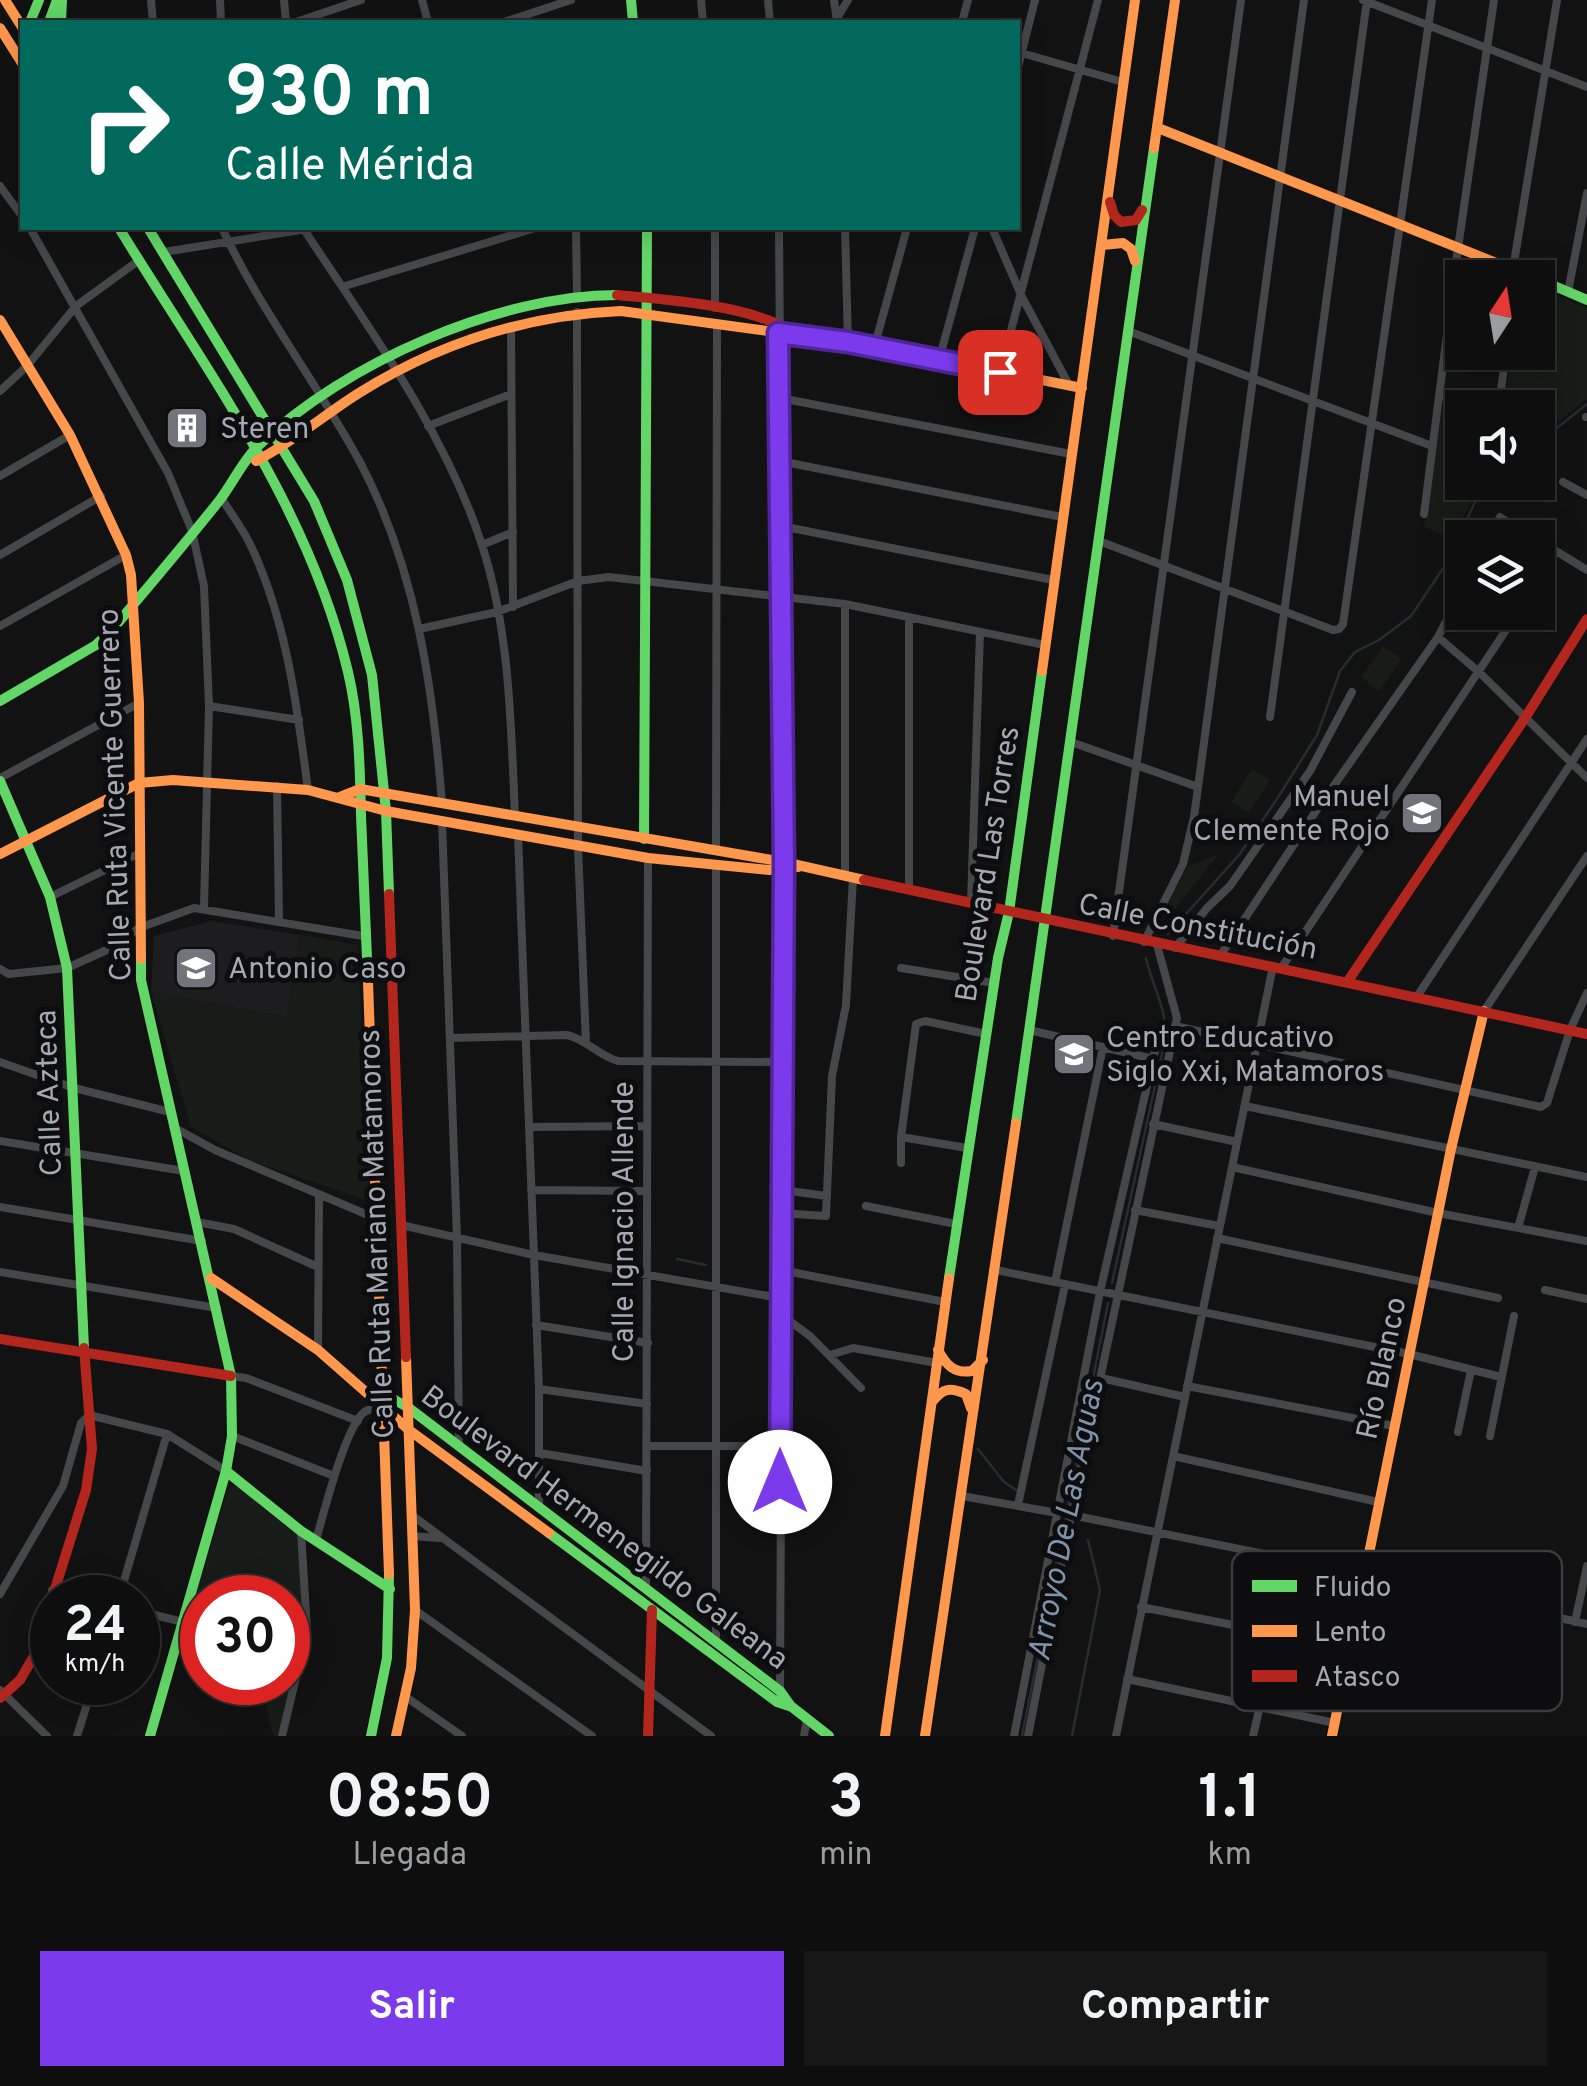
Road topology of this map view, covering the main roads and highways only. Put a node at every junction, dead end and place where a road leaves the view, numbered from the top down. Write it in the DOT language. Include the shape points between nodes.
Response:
graph roads {
  1 [pos="5,0"];
  2 [pos="1134,0"];
  3 [pos="1175,0"];
  4 [pos="20,26"];
  5 [pos="0,28"];
  6 [pos="20,34"];
  7 [pos="12,48"];
  8 [pos="20,61"];
  9 [pos="1158,128"];
  10 [pos="1109,193"];
  11 [pos="1146,201"];
  12 [pos="120,230"];
  13 [pos="149,230"];
  14 [pos="646,230"];
  15 [pos="1102,245"];
  16 [pos="1485,260"];
  17 [pos="1136,275"];
  18 [pos="1555,286"];
  19 [pos="646,298"];
  20 [pos="1587,300"];
  21 [pos="646,314"];
  22 [pos="0,320"];
  23 [pos="778,327"];
  24 [pos="1076,387"];
  25 [pos="275,434"];
  26 [pos="282,446"];
  27 [pos="260,453"];
  28 [pos="135,602"];
  29 [pos="1587,619"];
  30 [pos="0,701"];
  31 [pos="0,779"];
  32 [pos="139,782"];
  33 [pos="360,789"];
  34 [pos="384,793"];
  35 [pos="340,797"];
  36 [pos="360,806"];
  37 [pos="386,811"];
  38 [pos="644,838"];
  39 [pos="28,840"];
  40 [pos="0,854"];
  41 [pos="784,866"];
  42 [pos="1009,912"];
  43 [pos="1044,921"];
  44 [pos="1348,981"];
  45 [pos="1484,1010"];
  46 [pos="1587,1034"];
  47 [pos="211,1278"];
  48 [pos="0,1340"];
  49 [pos="938,1350"];
  50 [pos="84,1353"];
  51 [pos="983,1360"];
  52 [pos="231,1376"];
  53 [pos="363,1388"];
  54 [pos="384,1392"];
  55 [pos="931,1402"];
  56 [pos="384,1406"];
  57 [pos="409,1408"];
  58 [pos="972,1412"];
  59 [pos="409,1430"];
  60 [pos="226,1471"];
  61 [pos="1368,1551"];
  62 [pos="390,1589"];
  63 [pos="652,1610"];
  64 [pos="2,1694"];
  65 [pos="779,1696"];
  66 [pos="1337,1711"];
  67 [pos="150,1736"];
  68 [pos="371,1736"];
  69 [pos="396,1736"];
  70 [pos="648,1736"];
  71 [pos="830,1736"];
  72 [pos="885,1736"];
  73 [pos="926,1736"];
  74 [pos="1332,1736"];
  1 -- 4 [label="main road"];
  2 -- 10 [label="main road, Boulevard Las Torres"];
  3 -- 9 [label="main road"];
  5 -- 7 [label="main road"];
  6 -- 7 [label="main road"];
  7 -- 8 [label="main road"];
  9 -- 11 [label="main road"];
  9 -- 16 [label="main road"];
  10 -- 11 [label="main road" via="1122,222 1136,220"];
  10 -- 15 [label="main road, Boulevard Las Torres"];
  11 -- 17 [label="main road"];
  12 -- 27 [label="main road, Calle Ruta Mariano Matamoros"];
  13 -- 25 [label="main road, Calle Ruta Mariano Matamoros"];
  14 -- 19 [label="main road"];
  15 -- 17 [label="main road" via="1128,245"];
  15 -- 24 [label="main road, Boulevard Las Torres"];
  17 -- 43 [label="main road"];
  18 -- 20 [label="main road"];
  19 -- 21 [label="main road"];
  19 -- 23 [label="main road" via="716,308"];
  19 -- 25 [label="main road" via="578,295 486,317 388,357 320,395"];
  21 -- 23 [label="main road"];
  21 -- 26 [label="main road" via="577,312 511,327 396,370"];
  21 -- 38 [label="main road"];
  22 -- 28 [label="main road, Calle Ruta Vicente Guerrero" via="100,496 126,555"];
  23 -- 24 [label="main road"];
  24 -- 42 [label="main road, Boulevard Las Torres"];
  25 -- 26 [label="main road, Calle Ruta Mariano Matamoros"];
  25 -- 27 [label="main road"];
  26 -- 27 [label="main road"];
  26 -- 34 [label="main road, Calle Ruta Mariano Matamoros" via="332,541 357,612 372,675"];
  27 -- 28 [label="main road"];
  27 -- 33 [label="main road, Calle Ruta Mariano Matamoros" via="330,605 352,689"];
  28 -- 30 [label="main road" via="96,645"];
  28 -- 32 [label="main road, Calle Ruta Vicente Guerrero"];
  29 -- 44 [label="main road"];
  31 -- 39 [label="main road, Calle Azteca"];
  32 -- 35 [label="main road, Calle Constitución" via="276,786"];
  32 -- 39 [label="main road"];
  32 -- 47 [label="main road, Calle Ruta Vicente Guerrero" via="144,997"];
  33 -- 34 [label="main road, Calle Constitución"];
  33 -- 35 [label="main road"];
  33 -- 36 [label="main road, Calle Ruta Mariano Matamoros"];
  34 -- 37 [label="main road, Calle Ruta Mariano Matamoros"];
  34 -- 38 [label="main road, Calle Constitución"];
  35 -- 36 [label="main road, Calle Constitución"];
  36 -- 37 [label="main road, Calle Constitución"];
  36 -- 54 [label="main road, Calle Ruta Mariano Matamoros"];
  37 -- 41 [label="main road, Calle Constitución" via="648,858"];
  37 -- 57 [label="main road, Calle Ruta Mariano Matamoros"];
  38 -- 41 [label="main road, Calle Constitución"];
  39 -- 40 [label="main road"];
  39 -- 50 [label="main road, Calle Azteca" via="68,968"];
  41 -- 42 [label="main road, Calle Constitución"];
  42 -- 43 [label="main road, Calle Constitución"];
  42 -- 49 [label="main road, Boulevard Las Torres"];
  43 -- 44 [label="main road, Calle Constitución"];
  43 -- 51 [label="main road"];
  44 -- 45 [label="main road, Calle Constitución"];
  45 -- 46 [label="main road, Calle Constitución"];
  45 -- 61 [label="main road, Río Blanco"];
  47 -- 52 [label="main road, Calle Ruta Vicente Guerrero"];
  47 -- 53 [label="main road, Boulevard Hermenegildo Galeana"];
  48 -- 50 [label="main road"];
  49 -- 51 [label="main road" via="960,1373"];
  49 -- 55 [label="main road, Boulevard Las Torres"];
  50 -- 52 [label="main road"];
  50 -- 64 [label="main road, Calle Azteca" via="91,1468 28,1669"];
  51 -- 58 [label="main road"];
  52 -- 60 [label="main road, Calle Ruta Vicente Guerrero"];
  53 -- 54 [label="main road"];
  53 -- 56 [label="main road, Boulevard Hermenegildo Galeana"];
  54 -- 56 [label="main road, Calle Ruta Mariano Matamoros"];
  54 -- 57 [label="main road, Boulevard Hermenegildo Galeana"];
  55 -- 58 [label="main road" via="953,1388 966,1394"];
  55 -- 72 [label="main road, Boulevard Las Torres"];
  56 -- 59 [label="main road, Boulevard Hermenegildo Galeana"];
  56 -- 62 [label="main road, Calle Ruta Mariano Matamoros"];
  57 -- 59 [label="main road, Calle Ruta Mariano Matamoros"];
  57 -- 65 [label="main road, Boulevard Hermenegildo Galeana" via="716,1640"];
  58 -- 73 [label="main road"];
  59 -- 63 [label="main road, Boulevard Hermenegildo Galeana"];
  59 -- 69 [label="main road, Calle Ruta Mariano Matamoros" via="414,1640"];
  60 -- 62 [label="main road"];
  60 -- 67 [label="main road, Calle Ruta Vicente Guerrero"];
  62 -- 68 [label="main road, Calle Ruta Mariano Matamoros" via="387,1658"];
  63 -- 65 [label="main road, Boulevard Hermenegildo Galeana"];
  63 -- 70 [label="main road"];
  65 -- 71 [label="main road, Boulevard Hermenegildo Galeana"];
  66 -- 74 [label="main road, Río Blanco"];
}
